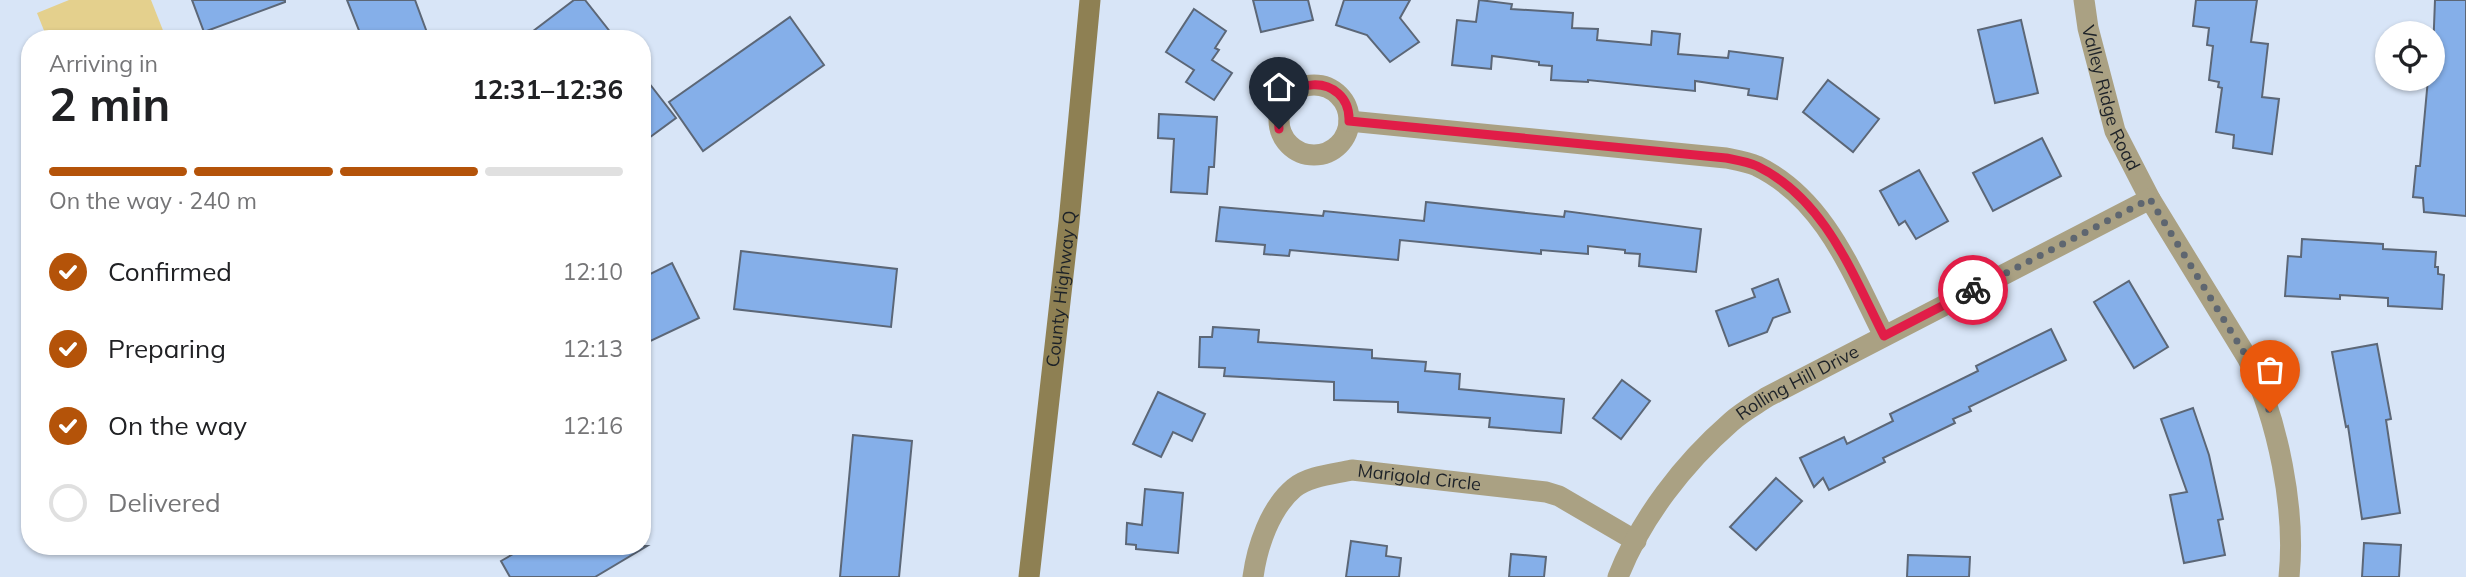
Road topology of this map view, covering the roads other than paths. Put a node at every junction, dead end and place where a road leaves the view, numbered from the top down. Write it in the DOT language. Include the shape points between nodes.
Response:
graph roads {
  1 [pos="1090,0"];
  2 [pos="2084,0"];
  3 [pos="1349,121"];
  4 [pos="2150,199"];
  5 [pos="1884,336"];
  6 [pos="1636,541"];
  7 [pos="1029,577"];
  8 [pos="1253,577"];
  9 [pos="1618,577"];
  10 [pos="2289,577"];
  1 -- 7 [label="main road, County Highway Q"];
  2 -- 4 [label="street, Valley Ridge Road" via="2115,131"];
  3 -- 5 [label="street" via="1726,158 1755,165 1787,184 1830,230"];
  4 -- 5 [label="street, Rolling Hill Drive"];
  4 -- 10 [label="street, Valley Ridge Road" via="2259,382 2282,459 2291,551"];
  5 -- 6 [label="street, Rolling Hill Drive" via="1766,397 1732,421 1668,488"];
  6 -- 8 [label="street, Marigold Circle" via="1546,492 1352,470 1295,487 1261,538"];
  6 -- 9 [label="street, Rolling Hill Drive"];
}
